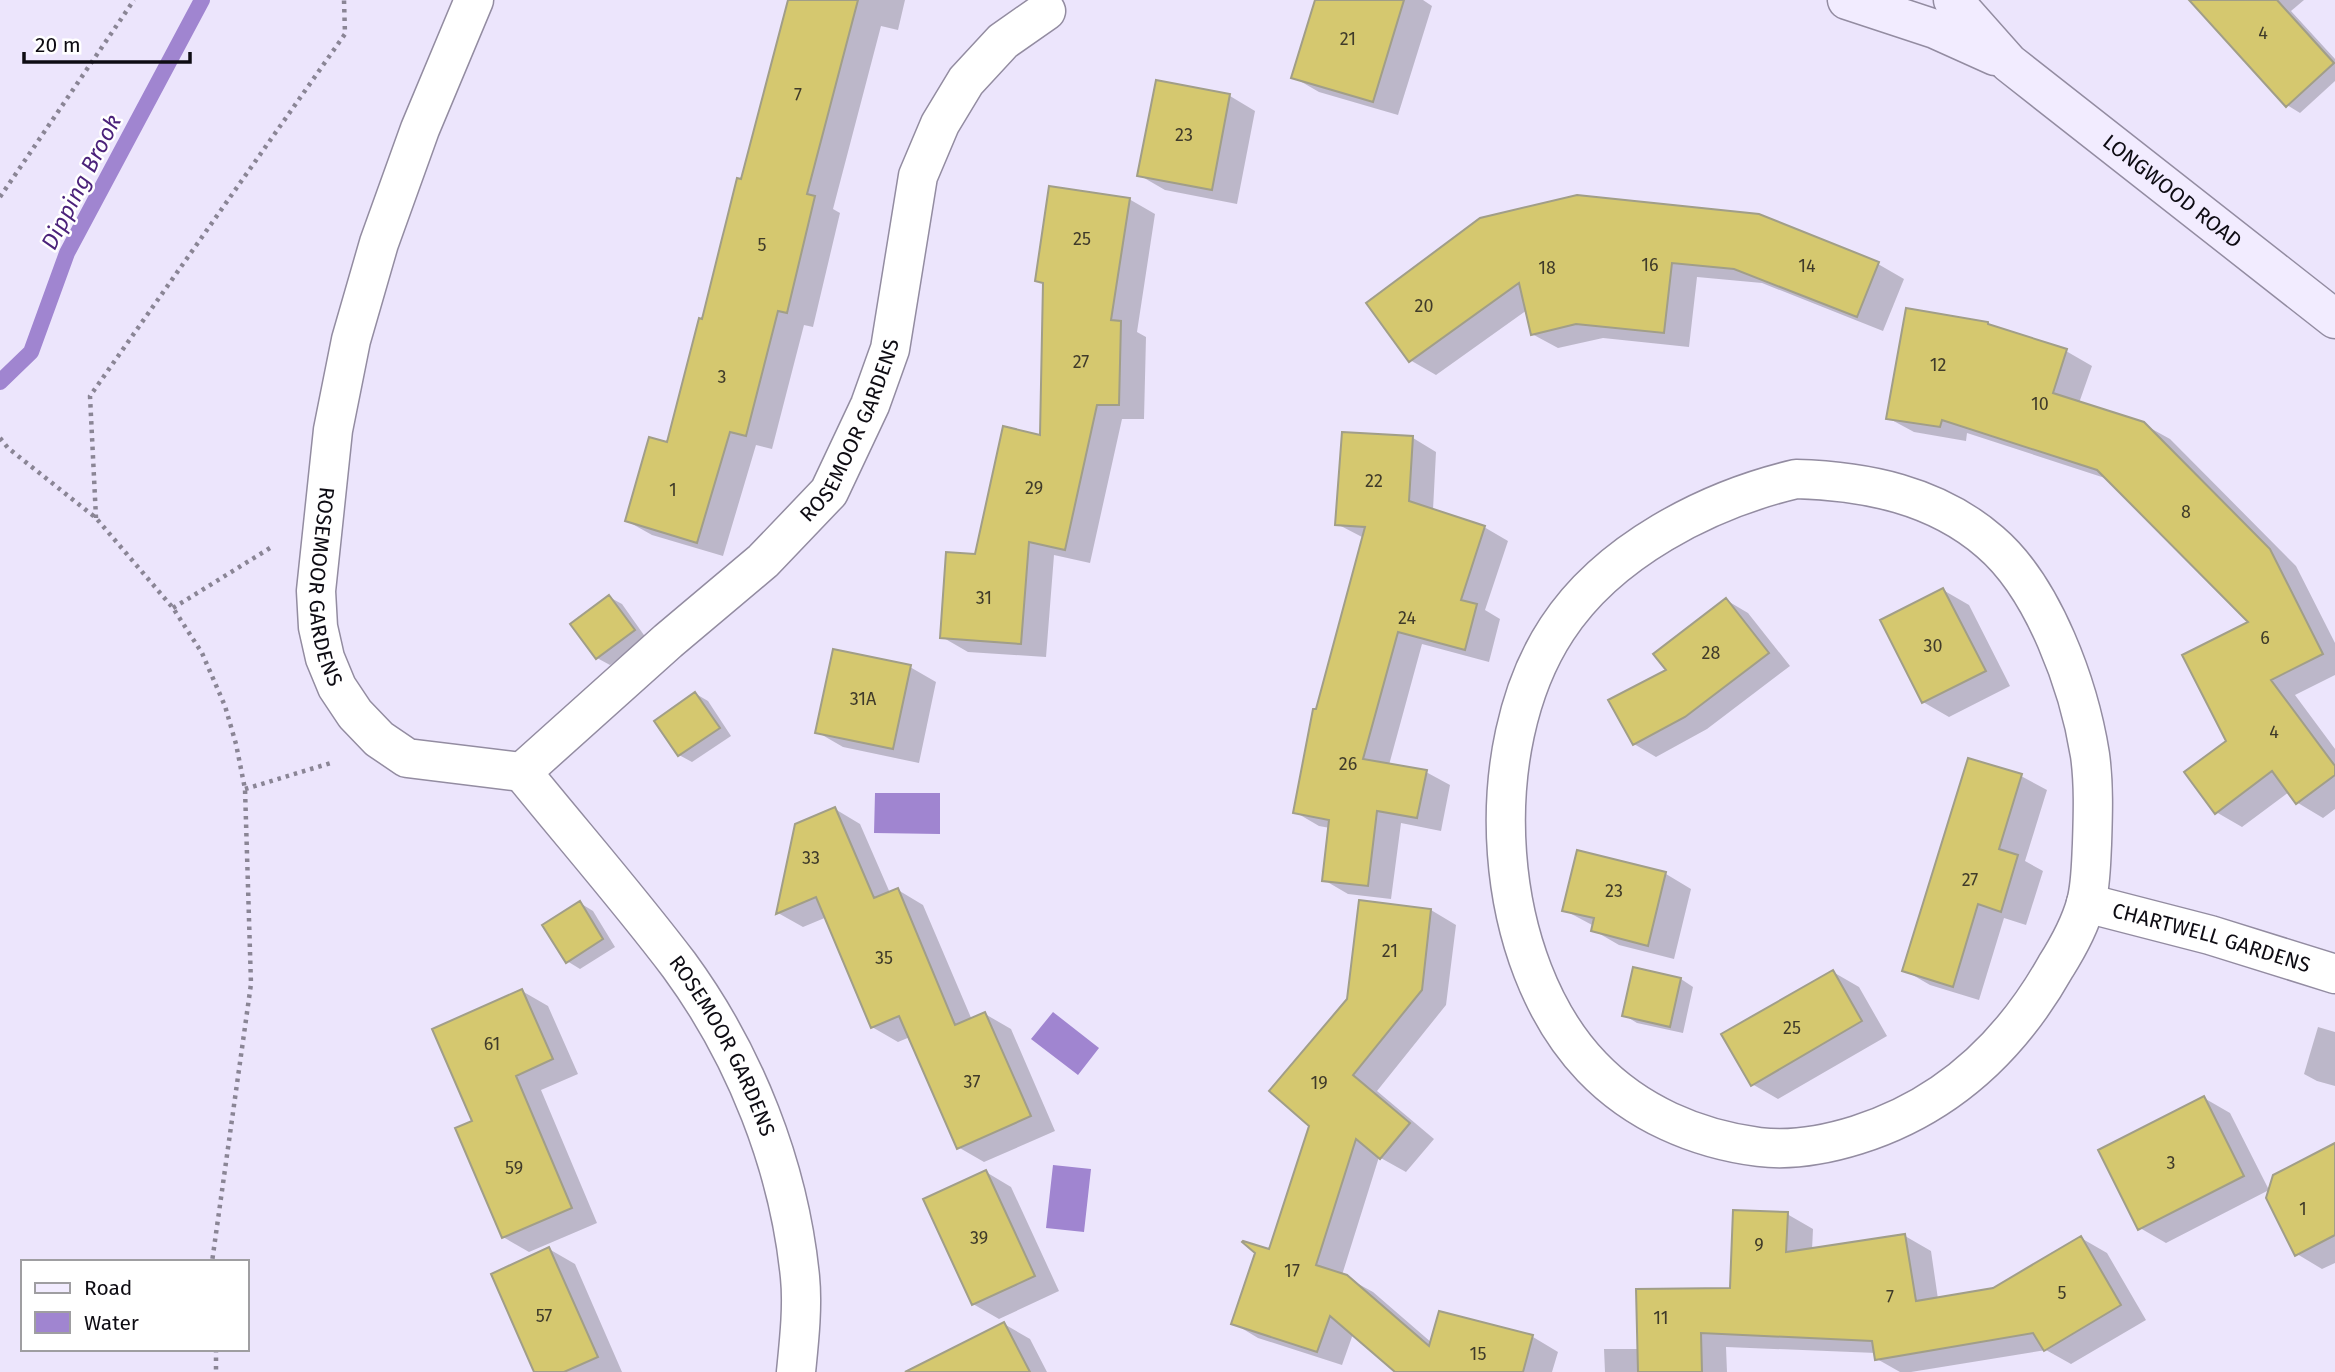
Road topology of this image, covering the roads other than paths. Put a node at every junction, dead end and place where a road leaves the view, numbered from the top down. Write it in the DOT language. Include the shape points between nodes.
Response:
graph roads {
  1 [pos="474,0"];
  2 [pos="1847,0"];
  3 [pos="1953,0"];
  4 [pos="1054,4"];
  5 [pos="2009,63"];
  6 [pos="2335,319"];
  7 [pos="522,772"];
  8 [pos="2086,903"];
  9 [pos="2335,974"];
  10 [pos="796,1372"];
  1 -- 7 [label="street, ROSEMOOR GARDENS" via="420,129 351,340 333,430 316,591 318,627 337,687 379,739 407,758"];
  2 -- 5 [label="street, LONGWOOD ROAD" via="1936,29"];
  3 -- 5 [label="street, LONGWOOD ROAD"];
  4 -- 7 [label="street, ROSEMOOR GARDENS" via="1003,41 967,82 940,124 918,176 890,349 870,405 829,492 763,561"];
  5 -- 6 [label="street, LONGWOOD ROAD"];
  7 -- 10 [label="street, ROSEMOOR GARDENS" via="679,966 719,1027 750,1087 792,1216 801,1280"];
  8 -- 8 [label="street, CHARTWELL GARDENS" via="2070,943 2017,1024 1986,1059 1917,1112 1852,1137 1799,1148 1759,1147 1702,1134 1654,1115 1624,1096 1567,1037 1527,956 1514,908 1506,810 1519,718 1534,671 1557,629 1594,585 1623,559 1715,505 1796,479 1874,486 1917,498 1992,543 2018,573 2057,641 2083,718 2091,759 2094,804"];
  8 -- 9 [label="street, CHARTWELL GARDENS"];
}
